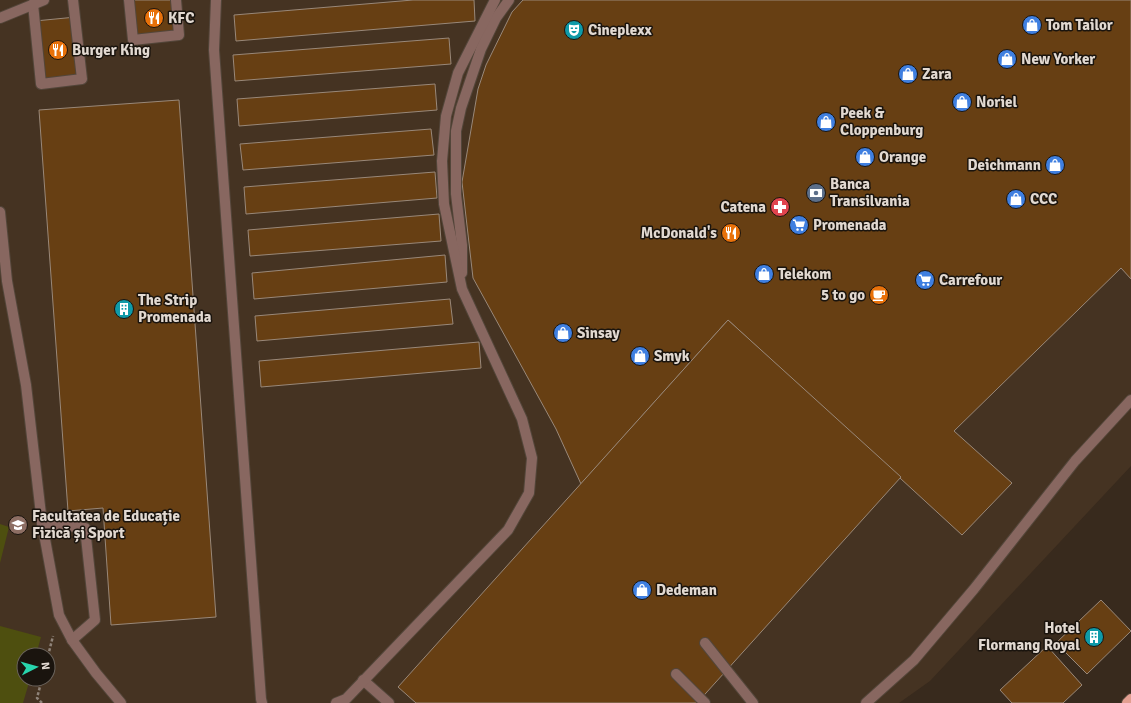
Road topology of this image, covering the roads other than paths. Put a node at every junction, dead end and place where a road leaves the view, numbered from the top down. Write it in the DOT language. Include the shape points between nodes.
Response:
graph roads {
  1 [pos="44,0"];
  2 [pos="73,0"];
  3 [pos="129,0"];
  4 [pos="176,0"];
  5 [pos="216,0"];
  6 [pos="494,0"];
  7 [pos="509,0"];
  8 [pos="33,4"];
  9 [pos="0,18"];
  10 [pos="0,212"];
  11 [pos="462,289"];
  12 [pos="1131,400"];
  13 [pos="42,523"];
  14 [pos="72,640"];
  15 [pos="705,643"];
  16 [pos="676,674"];
  17 [pos="363,680"];
  18 [pos="1131,699"];
  19 [pos="703,701"];
  20 [pos="342,702"];
  21 [pos="121,703"];
  22 [pos="262,703"];
  23 [pos="389,703"];
  24 [pos="753,703"];
  25 [pos="866,703"];
  26 [pos="1127,703"];
  1 -- 8 [label="lane"];
  2 -- 8 [label="lane" via="82,79 41,84"];
  3 -- 4 [label="lane" via="133,40 179,35"];
  5 -- 22 [label="lane" via="214,50"];
  6 -- 11 [label="lane" via="458,73 446,116 442,161 444,204"];
  7 -- 11 [label="lane" via="496,18 481,49 456,131 456,194 462,245"];
  8 -- 9 [label="lane"];
  10 -- 13 [label="lane" via="7,281 26,385"];
  11 -- 17 [label="lane" via="522,419 532,458 529,493 508,530"];
  12 -- 25 [label="lane" via="1075,461 914,660"];
  13 -- 14 [label="lane" via="59,615"];
  13 -- 14 [label="lane" via="85,528 95,620"];
  14 -- 21 [label="lane"];
  15 -- 24 [label="lane"];
  16 -- 19 [label="lane"];
  17 -- 20 [label="lane"];
  17 -- 23 [label="lane"];
  18 -- 26 [label="main road"];
}
